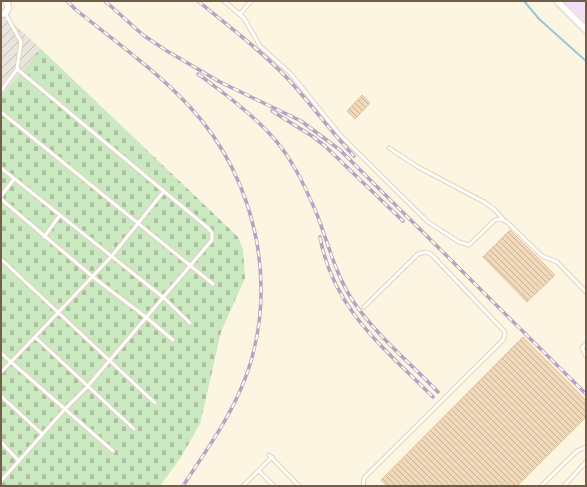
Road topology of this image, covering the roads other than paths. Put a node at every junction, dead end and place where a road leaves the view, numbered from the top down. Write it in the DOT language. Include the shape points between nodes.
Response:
graph roads {
  1 [pos="7,1"];
  2 [pos="224,1"];
  3 [pos="251,1"];
  4 [pos="556,1"];
  5 [pos="3,13"];
  6 [pos="240,14"];
  7 [pos="586,30"];
  8 [pos="17,69"];
  9 [pos="1,91"];
  10 [pos="1,112"];
  11 [pos="389,148"];
  12 [pos="1,168"];
  13 [pos="14,179"];
  14 [pos="164,191"];
  15 [pos="1,196"];
  16 [pos="1,199"];
  17 [pos="60,215"];
  18 [pos="504,220"];
  19 [pos="138,224"];
  20 [pos="44,237"];
  21 [pos="111,257"];
  22 [pos="1,259"];
  23 [pos="190,266"];
  24 [pos="93,277"];
  25 [pos="213,284"];
  26 [pos="586,292"];
  27 [pos="164,298"];
  28 [pos="364,307"];
  29 [pos="58,312"];
  30 [pos="147,318"];
  31 [pos="190,323"];
  32 [pos="35,337"];
  33 [pos="173,340"];
  34 [pos="586,344"];
  35 [pos="1,354"];
  36 [pos="586,356"];
  37 [pos="109,361"];
  38 [pos="11,362"];
  39 [pos="1,372"];
  40 [pos="87,387"];
  41 [pos="1,396"];
  42 [pos="156,402"];
  43 [pos="64,410"];
  44 [pos="134,429"];
  45 [pos="42,434"];
  46 [pos="1,442"];
  47 [pos="586,448"];
  48 [pos="113,452"];
  49 [pos="18,460"];
  50 [pos="586,462"];
  51 [pos="258,471"];
  52 [pos="1,481"];
  53 [pos="243,486"];
  54 [pos="274,486"];
  55 [pos="299,486"];
  56 [pos="363,486"];
  57 [pos="541,486"];
  58 [pos="564,486"];
  1 -- 5 [label="street" via="8,9"];
  2 -- 6 [label="lane"];
  3 -- 6 [label="lane"];
  4 -- 7 [label="street"];
  5 -- 8 [label="lane" via="21,42"];
  6 -- 18 [label="lane" via="260,46 291,74 340,135 428,222 459,242 469,245 495,220"];
  8 -- 9 [label="lane"];
  8 -- 14 [label="lane"];
  10 -- 19 [label="lane"];
  11 -- 18 [label="lane" via="418,167 484,202"];
  12 -- 13 [label="lane"];
  13 -- 15 [label="lane"];
  13 -- 17 [label="lane"];
  14 -- 19 [label="lane"];
  14 -- 23 [label="lane" via="212,233 212,240"];
  16 -- 20 [label="lane"];
  17 -- 20 [label="lane"];
  17 -- 21 [label="lane"];
  18 -- 26 [label="lane" via="542,256 557,262"];
  19 -- 21 [label="lane"];
  19 -- 23 [label="lane"];
  20 -- 24 [label="lane"];
  21 -- 24 [label="lane"];
  21 -- 27 [label="lane"];
  22 -- 29 [label="lane"];
  23 -- 25 [label="lane"];
  23 -- 27 [label="lane"];
  24 -- 29 [label="lane"];
  24 -- 30 [label="lane"];
  27 -- 30 [label="lane"];
  27 -- 31 [label="lane"];
  28 -- 56 [label="lane" via="418,254 426,252 504,331 505,335 503,340 364,478"];
  29 -- 32 [label="lane"];
  29 -- 37 [label="lane"];
  30 -- 33 [label="lane"];
  30 -- 37 [label="lane"];
  32 -- 38 [label="lane"];
  32 -- 40 [label="lane"];
  34 -- 36 [label="lane" via="582,348"];
  35 -- 38 [label="lane"];
  37 -- 40 [label="lane"];
  37 -- 42 [label="lane"];
  38 -- 39 [label="lane"];
  38 -- 43 [label="lane"];
  40 -- 43 [label="lane"];
  40 -- 44 [label="lane"];
  41 -- 45 [label="lane"];
  43 -- 45 [label="lane"];
  43 -- 48 [label="lane"];
  45 -- 49 [label="lane"];
  46 -- 49 [label="lane"];
  47 -- 57 [label="lane" via="577,451"];
  49 -- 52 [label="lane"];
  50 -- 58 [label="lane"];
  51 -- 53 [label="lane"];
  51 -- 54 [label="lane"];
  51 -- 55 [label="lane" via="270,456"];
}
